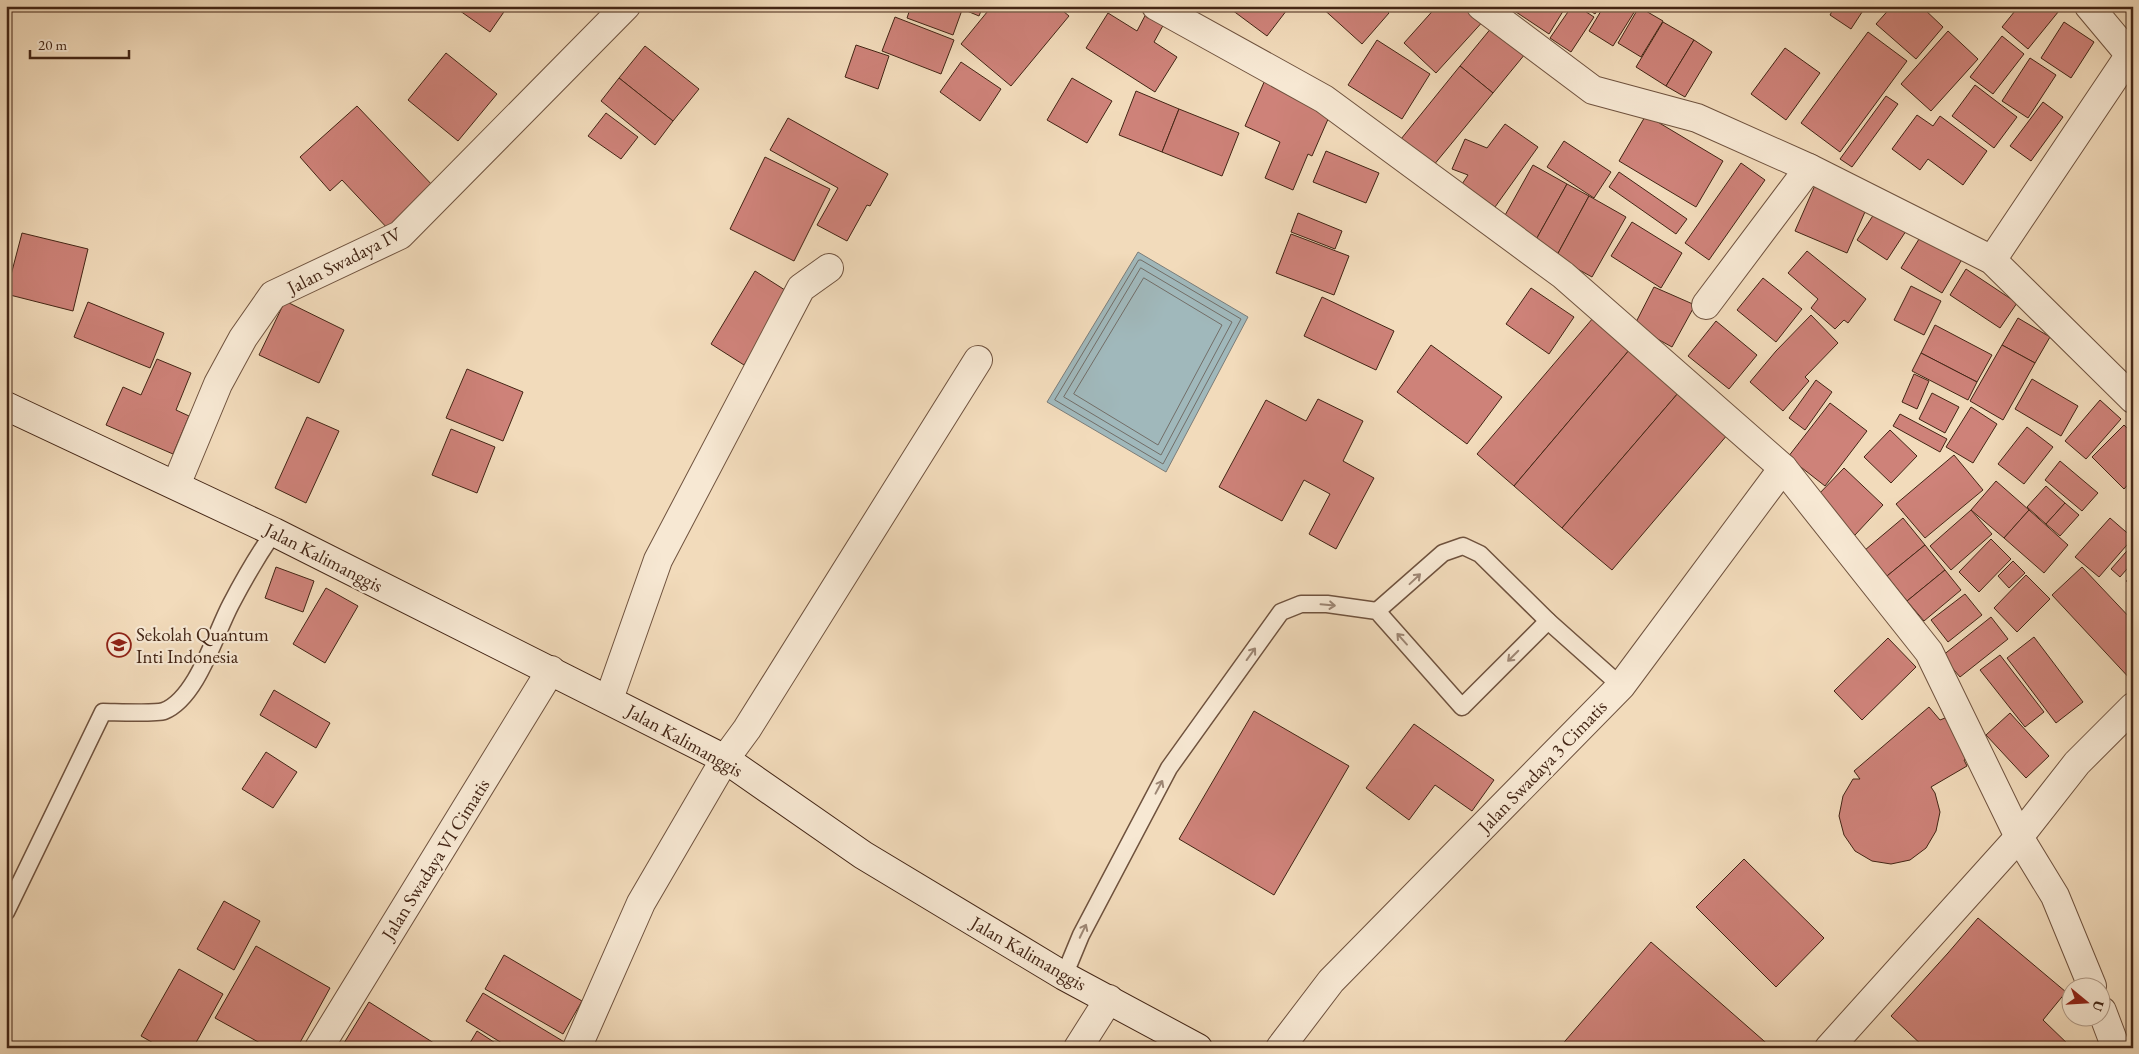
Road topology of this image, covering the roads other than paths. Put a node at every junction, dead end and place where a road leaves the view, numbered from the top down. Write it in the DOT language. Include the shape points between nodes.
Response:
graph roads {
  1 [pos="626,6"];
  2 [pos="1156,6"];
  3 [pos="1481,6"];
  4 [pos="2089,6"];
  5 [pos="2131,53"];
  6 [pos="1809,168"];
  7 [pos="1992,260"];
  8 [pos="829,268"];
  9 [pos="1706,305"];
  10 [pos="978,360"];
  11 [pos="2133,398"];
  12 [pos="6,406"];
  13 [pos="1784,468"];
  14 [pos="176,485"];
  15 [pos="274,532"];
  16 [pos="1377,611"];
  17 [pos="1548,621"];
  18 [pos="551,670"];
  19 [pos="1621,686"];
  20 [pos="609,699"];
  21 [pos="2133,707"];
  22 [pos="725,759"];
  23 [pos="2019,837"];
  24 [pos="6,912"];
  25 [pos="1064,976"];
  26 [pos="2088,976"];
  27 [pos="1109,998"];
  28 [pos="2108,1026"];
  29 [pos="319,1048"];
  30 [pos="577,1048"];
  31 [pos="1078,1048"];
  32 [pos="1198,1048"];
  33 [pos="1280,1048"];
  34 [pos="1829,1048"];
  35 [pos="2116,1048"];
  1 -- 14 [label="street, Jalan Swadaya IV" via="400,236 273,295 243,338 218,384"];
  2 -- 13 [label="street" via="1324,99 1364,128 1563,275"];
  3 -- 6 [label="street" via="1592,90 1697,118"];
  4 -- 5 [label="street"];
  5 -- 7 [label="street"];
  6 -- 7 [label="street"];
  6 -- 9 [label="street"];
  7 -- 11 [label="street"];
  8 -- 20 [label="street" via="801,288 658,560"];
  10 -- 22 [label="street" via="747,729"];
  12 -- 14 [label="street, Jalan Kalimanggis"];
  13 -- 19 [label="street, Jalan Swadaya 3 Cimatis"];
  13 -- 23 [label="street" via="1928,652"];
  14 -- 15 [label="street, Jalan Kalimanggis"];
  15 -- 18 [label="street, Jalan Kalimanggis"];
  15 -- 24 [label="lane" via="230,604 184,698 163,712 103,712"];
  16 -- 17 [label="lane, one-way" via="1443,553 1463,546 1480,554"];
  17 -- 16 [label="lane, one-way" via="1462,706"];
  25 -- 16 [label="lane, one-way" via="1081,935 1169,768 1281,612 1301,604"];
  17 -- 19 [label="lane"];
  18 -- 20 [label="street, Jalan Kalimanggis"];
  18 -- 29 [label="street, Jalan Swadaya VI Cimatis"];
  19 -- 33 [label="street, Jalan Swadaya 3 Cimatis" via="1331,981"];
  20 -- 22 [label="street, Jalan Kalimanggis"];
  21 -- 23 [label="street" via="2077,763"];
  22 -- 25 [label="street, Jalan Kalimanggis" via="864,855"];
  22 -- 30 [label="street" via="641,903"];
  23 -- 26 [label="street" via="2055,896"];
  23 -- 34 [label="street"];
  25 -- 27 [label="street, Jalan Kalimanggis"];
  27 -- 31 [label="street"];
  27 -- 32 [label="street, Jalan Kalimanggis"];
  28 -- 35 [label="street"];
}
